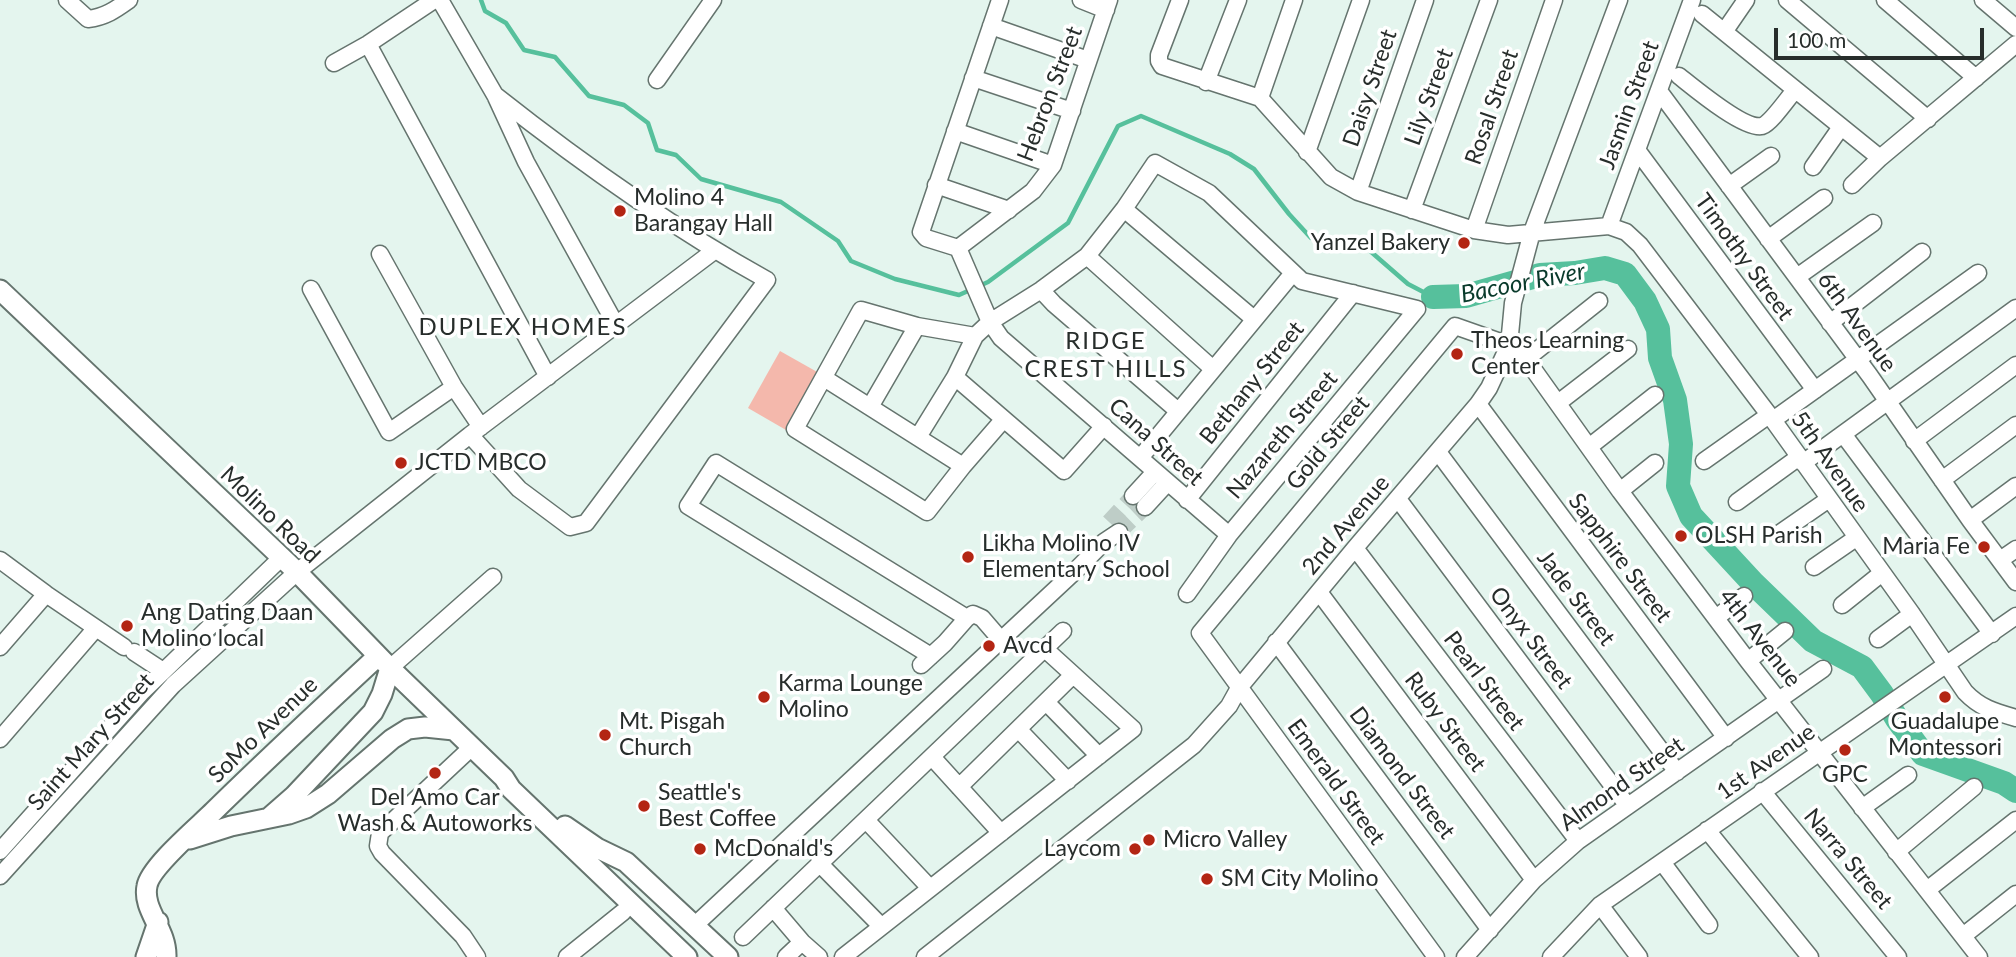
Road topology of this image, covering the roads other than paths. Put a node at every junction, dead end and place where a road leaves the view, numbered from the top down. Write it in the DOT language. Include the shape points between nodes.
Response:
graph roads {
  1 [pos="67,0"];
  2 [pos="128,0"];
  3 [pos="434,0"];
  4 [pos="440,0"];
  5 [pos="713,0"];
  6 [pos="1000,0"];
  7 [pos="1082,0"];
  8 [pos="1180,0"];
  9 [pos="1238,0"];
  10 [pos="1294,0"];
  11 [pos="1361,0"];
  12 [pos="1425,0"];
  13 [pos="1489,0"];
  14 [pos="1554,0"];
  15 [pos="1619,0"];
  16 [pos="1692,0"];
  17 [pos="1746,0"];
  18 [pos="1787,0"];
  19 [pos="1885,0"];
  20 [pos="1983,0"];
  21 [pos="1107,5"];
  22 [pos="1702,14"];
  23 [pos="991,26"];
  24 [pos="2016,28"];
  25 [pos="1724,32"];
  26 [pos="368,44"];
  27 [pos="2016,44"];
  28 [pos="1088,60"];
  29 [pos="334,62"];
  30 [pos="1679,76"];
  31 [pos="973,78"];
  32 [pos="1976,78"];
  33 [pos="657,79"];
  34 [pos="1206,82"];
  35 [pos="1795,90"];
  36 [pos="1659,91"];
  37 [pos="495,95"];
  38 [pos="1260,98"];
  39 [pos="1072,111"];
  40 [pos="1928,119"];
  41 [pos="1841,127"];
  42 [pos="955,131"];
  43 [pos="1637,150"];
  44 [pos="1307,152"];
  45 [pos="1771,156"];
  46 [pos="1880,158"];
  47 [pos="1053,164"];
  48 [pos="1813,167"];
  49 [pos="936,184"];
  50 [pos="1852,185"];
  51 [pos="1729,186"];
  52 [pos="1358,192"];
  53 [pos="1824,198"];
  54 [pos="1124,209"];
  55 [pos="1009,210"];
  56 [pos="1412,210"];
  57 [pos="1872,223"];
  58 [pos="1609,226"];
  59 [pos="1474,230"];
  60 [pos="1530,238"];
  61 [pos="1768,239"];
  62 [pos="958,248"];
  63 [pos="714,251"];
  64 [pos="1922,252"];
  65 [pos="380,254"];
  66 [pos="1087,256"];
  67 [pos="1978,273"];
  68 [pos="1293,274"];
  69 [pos="1797,277"];
  70 [pos="311,289"];
  71 [pos="0,290"];
  72 [pos="1041,290"];
  73 [pos="1353,293"];
  74 [pos="1600,301"];
  75 [pos="2016,308"];
  76 [pos="1254,319"];
  77 [pos="990,322"];
  78 [pos="1830,323"];
  79 [pos="616,325"];
  80 [pos="917,326"];
  81 [pos="975,336"];
  82 [pos="1509,345"];
  83 [pos="1628,349"];
  84 [pos="1526,359"];
  85 [pos="1857,360"];
  86 [pos="2016,365"];
  87 [pos="1213,369"];
  88 [pos="548,377"];
  89 [pos="955,377"];
  90 [pos="824,378"];
  91 [pos="454,387"];
  92 [pos="1815,390"];
  93 [pos="1655,396"];
  94 [pos="1887,402"];
  95 [pos="1558,403"];
  96 [pos="1478,404"];
  97 [pos="870,407"];
  98 [pos="1178,411"];
  99 [pos="1771,417"];
  100 [pos="1003,420"];
  101 [pos="2016,425"];
  102 [pos="1104,426"];
  103 [pos="476,431"];
  104 [pos="1843,434"];
  105 [pos="918,437"];
  106 [pos="1914,441"];
  107 [pos="1589,447"];
  108 [pos="1438,452"];
  109 [pos="1140,458"];
  110 [pos="1801,460"];
  111 [pos="1704,461"];
  112 [pos="1656,463"];
  113 [pos="963,466"];
  114 [pos="1161,478"];
  115 [pos="1942,480"];
  116 [pos="2016,486"];
  117 [pos="1620,491"];
  118 [pos="1398,499"];
  119 [pos="1829,499"];
  120 [pos="1187,500"];
  121 [pos="1139,502"];
  122 [pos="1737,502"];
  123 [pos="1970,520"];
  124 [pos="1114,527"];
  125 [pos="1780,533"];
  126 [pos="1229,535"];
  127 [pos="1856,537"];
  128 [pos="1355,548"];
  129 [pos="2016,549"];
  130 [pos="281,558"];
  131 [pos="0,560"];
  132 [pos="2000,560"];
  133 [pos="1814,567"];
  134 [pos="296,572"];
  135 [pos="1882,573"];
  136 [pos="493,576"];
  137 [pos="2016,582"];
  138 [pos="1319,592"];
  139 [pos="46,594"];
  140 [pos="1187,594"];
  141 [pos="1744,596"];
  142 [pos="1842,605"];
  143 [pos="1912,614"];
  144 [pos="2016,616"];
  145 [pos="967,618"];
  146 [pos="1716,618"];
  147 [pos="96,628"];
  148 [pos="1063,631"];
  149 [pos="1785,631"];
  150 [pos="1200,633"];
  151 [pos="1992,634"];
  152 [pos="1878,639"];
  153 [pos="1000,640"];
  154 [pos="1276,642"];
  155 [pos="0,647"];
  156 [pos="1045,649"];
  157 [pos="1748,661"];
  158 [pos="384,662"];
  159 [pos="1948,665"];
  160 [pos="1823,669"];
  161 [pos="163,671"];
  162 [pos="1073,675"];
  163 [pos="1240,688"];
  164 [pos="1780,701"];
  165 [pos="1046,702"];
  166 [pos="2016,718"];
  167 [pos="454,730"];
  168 [pos="1019,730"];
  169 [pos="1726,738"];
  170 [pos="0,739"];
  171 [pos="472,747"];
  172 [pos="1819,752"];
  173 [pos="1099,756"];
  174 [pos="932,757"];
  175 [pos="1677,772"];
  176 [pos="1908,775"];
  177 [pos="504,778"];
  178 [pos="1068,781"];
  179 [pos="959,787"];
  180 [pos="1975,787"];
  181 [pos="1762,791"];
  182 [pos="526,804"];
  183 [pos="1627,805"];
  184 [pos="1862,808"];
  185 [pos="269,818"];
  186 [pos="866,820"];
  187 [pos="2016,820"];
  188 [pos="565,826"];
  189 [pos="1707,830"];
  190 [pos="1001,833"];
  191 [pos="1578,841"];
  192 [pos="183,842"];
  193 [pos="0,851"];
  194 [pos="1896,852"];
  195 [pos="594,860"];
  196 [pos="1662,862"];
  197 [pos="819,863"];
  198 [pos="0,876"];
  199 [pos="1534,880"];
  200 [pos="930,888"];
  201 [pos="1927,890"];
  202 [pos="2016,894"];
  203 [pos="1600,905"];
  204 [pos="773,908"];
  205 [pos="623,912"];
  206 [pos="158,922"];
  207 [pos="1709,925"];
  208 [pos="694,926"];
  209 [pos="881,926"];
  210 [pos="1490,930"];
  211 [pos="1963,936"];
  212 [pos="743,937"];
  213 [pos="802,942"];
  214 [pos="146,957"];
  215 [pos="166,957"];
  216 [pos="477,957"];
  217 [pos="567,957"];
  218 [pos="670,957"];
  219 [pos="687,957"];
  220 [pos="703,957"];
  221 [pos="728,957"];
  222 [pos="786,957"];
  223 [pos="819,957"];
  224 [pos="843,957"];
  225 [pos="925,957"];
  226 [pos="1436,957"];
  227 [pos="1465,957"];
  228 [pos="1551,957"];
  229 [pos="1639,957"];
  230 [pos="1810,957"];
  231 [pos="1898,957"];
  232 [pos="1979,957"];
  1 -- 2 [label="street" via="88,19 100,18"];
  3 -- 26 [label="street"];
  4 -- 37 [label="street"];
  5 -- 33 [label="street"];
  6 -- 23 [label="street"];
  7 -- 21 [label="street"];
  8 -- 34 [label="street" via="1159,61"];
  9 -- 34 [label="street"];
  10 -- 38 [label="street"];
  11 -- 44 [label="street"];
  12 -- 52 [label="street, Daisy Street"];
  13 -- 56 [label="street, Lily Street"];
  14 -- 59 [label="street, Rosal Street"];
  15 -- 60 [label="street, 2nd Avenue"];
  16 -- 36 [label="street, Jasmin Street"];
  17 -- 25 [label="street"];
  18 -- 40 [label="street"];
  19 -- 32 [label="street"];
  20 -- 24 [label="street"];
  21 -- 28 [label="street, Hebron Street"];
  22 -- 25 [label="street"];
  23 -- 28 [label="street"];
  23 -- 31 [label="street"];
  25 -- 35 [label="street"];
  26 -- 29 [label="street"];
  26 -- 88 [label="street"];
  27 -- 32 [label="street"];
  28 -- 39 [label="street, Hebron Street"];
  30 -- 35 [label="street" via="1720,108 1756,126 1766,124"];
  31 -- 39 [label="street"];
  31 -- 42 [label="street"];
  32 -- 40 [label="street"];
  34 -- 38 [label="street"];
  35 -- 41 [label="street"];
  36 -- 43 [label="street, Jasmin Street"];
  36 -- 51 [label="street, 6th Avenue"];
  37 -- 63 [label="street" via="570,154"];
  37 -- 79 [label="street" via="526,162"];
  38 -- 44 [label="street"];
  39 -- 47 [label="street, Hebron Street"];
  40 -- 46 [label="street"];
  41 -- 46 [label="street"];
  41 -- 48 [label="street"];
  42 -- 47 [label="street"];
  42 -- 49 [label="street"];
  43 -- 58 [label="street, Jasmin Street"];
  43 -- 92 [label="street, Timothy Street"];
  44 -- 52 [label="street" via="1331,177"];
  45 -- 51 [label="street"];
  46 -- 50 [label="street"];
  47 -- 55 [label="street, Hebron Street" via="1033,191"];
  49 -- 55 [label="street"];
  49 -- 62 [label="street" via="922,235"];
  51 -- 61 [label="street, 6th Avenue"];
  52 -- 56 [label="street"];
  53 -- 61 [label="street"];
  54 -- 66 [label="street"];
  54 -- 68 [label="street" via="1155,163 1209,193"];
  54 -- 76 [label="street"];
  55 -- 62 [label="street, Hebron Street"];
  56 -- 59 [label="street"];
  57 -- 69 [label="street"];
  58 -- 60 [label="street"];
  58 -- 99 [label="street, 5th Avenue" via="1626,232 1640,245"];
  59 -- 60 [label="street"];
  60 -- 82 [label="street, 2nd Avenue" via="1513,303"];
  61 -- 69 [label="street, 6th Avenue"];
  62 -- 77 [label="street, Cana Street"];
  63 -- 79 [label="street, Saint Mary Street"];
  63 -- 103 [label="street" via="767,280 586,523 569,527 519,489"];
  64 -- 78 [label="street"];
  65 -- 91 [label="street"];
  66 -- 72 [label="street"];
  66 -- 87 [label="street"];
  67 -- 85 [label="street"];
  68 -- 73 [label="street" via="1303,281"];
  68 -- 76 [label="street"];
  69 -- 78 [label="street, 6th Avenue"];
  70 -- 91 [label="street" via="388,432"];
  71 -- 130 [label="main road, Molino Road"];
  72 -- 77 [label="street"];
  72 -- 98 [label="street"];
  73 -- 120 [label="street, Bethany Street"];
  73 -- 126 [label="street, Nazareth Street" via="1417,309"];
  74 -- 84 [label="street"];
  75 -- 94 [label="street"];
  76 -- 87 [label="street"];
  77 -- 81 [label="street"];
  77 -- 102 [label="street, Cana Street" via="1001,338"];
  78 -- 85 [label="street, 6th Avenue"];
  79 -- 88 [label="street, Saint Mary Street"];
  80 -- 81 [label="street"];
  80 -- 90 [label="street" via="861,310"];
  80 -- 97 [label="street"];
  81 -- 89 [label="street"];
  82 -- 84 [label="street, 4th Avenue"];
  82 -- 96 [label="street, 2nd Avenue"];
  82 -- 150 [label="street, Gold Street" via="1455,326"];
  83 -- 95 [label="street"];
  84 -- 95 [label="street, 4th Avenue"];
  85 -- 92 [label="street"];
  85 -- 94 [label="street, 6th Avenue"];
  86 -- 106 [label="street"];
  87 -- 98 [label="street"];
  88 -- 103 [label="street, Saint Mary Street"];
  89 -- 100 [label="street"];
  89 -- 105 [label="street"];
  90 -- 97 [label="street"];
  90 -- 113 [label="street" via="795,429 927,512"];
  91 -- 103 [label="street"];
  92 -- 99 [label="street"];
  93 -- 107 [label="street"];
  94 -- 104 [label="street"];
  94 -- 106 [label="street, 6th Avenue"];
  95 -- 107 [label="street, 4th Avenue"];
  96 -- 108 [label="street, 2nd Avenue"];
  96 -- 169 [label="street, Sapphire Street"];
  97 -- 105 [label="street"];
  98 -- 109 [label="street"];
  99 -- 110 [label="street, 5th Avenue"];
  99 -- 111 [label="street"];
  100 -- 102 [label="street" via="1064,471"];
  100 -- 113 [label="street"];
  101 -- 115 [label="street"];
  102 -- 109 [label="street, Cana Street"];
  103 -- 134 [label="street, Saint Mary Street"];
  104 -- 110 [label="street"];
  104 -- 151 [label="street"];
  105 -- 113 [label="street"];
  106 -- 115 [label="street, 6th Avenue"];
  107 -- 117 [label="street, 4th Avenue"];
  108 -- 118 [label="street, 2nd Avenue"];
  108 -- 175 [label="street, Jade Street"];
  109 -- 114 [label="street, Cana Street"];
  110 -- 119 [label="street, 5th Avenue"];
  110 -- 122 [label="street"];
  112 -- 117 [label="street"];
  114 -- 120 [label="street, Cana Street"];
  114 -- 121 [label="street"];
  115 -- 123 [label="street, 6th Avenue"];
  116 -- 123 [label="street"];
  117 -- 146 [label="street, 4th Avenue"];
  118 -- 128 [label="street, 2nd Avenue"];
  118 -- 183 [label="street, Onyx Street"];
  119 -- 125 [label="street"];
  119 -- 127 [label="street, 5th Avenue"];
  120 -- 126 [label="street, Cana Street"];
  123 -- 132 [label="street, 6th Avenue"];
  124 -- 153 [label="street" via="1073,573"];
  126 -- 140 [label="street, Nazareth Street"];
  127 -- 133 [label="street"];
  127 -- 135 [label="street, 5th Avenue"];
  128 -- 138 [label="street, 2nd Avenue"];
  128 -- 191 [label="street, Pearl Street"];
  129 -- 132 [label="street"];
  130 -- 134 [label="main road, Molino Road"];
  130 -- 161 [label="street, Saint Mary Street"];
  131 -- 139 [label="street"];
  132 -- 137 [label="street, 6th Avenue"];
  134 -- 158 [label="main road, Molino Road"];
  134 -- 198 [label="street, Saint Mary Street" via="173,685"];
  135 -- 142 [label="street"];
  135 -- 143 [label="street, 5th Avenue"];
  136 -- 158 [label="street"];
  138 -- 154 [label="street, 2nd Avenue"];
  138 -- 199 [label="street, Ruby Street"];
  139 -- 147 [label="street"];
  139 -- 155 [label="street"];
  141 -- 146 [label="street"];
  143 -- 152 [label="street"];
  143 -- 159 [label="street, 5th Avenue"];
  144 -- 151 [label="street, 1st Avenue"];
  145 -- 145 [label="street" via="716,463 688,506 926,661"];
  145 -- 153 [label="street" via="973,614 982,618"];
  146 -- 157 [label="street, 4th Avenue"];
  147 -- 161 [label="street"];
  147 -- 170 [label="street"];
  148 -- 156 [label="street"];
  149 -- 157 [label="street"];
  150 -- 163 [label="street, Emerald Street"];
  151 -- 159 [label="street, 1st Avenue"];
  153 -- 208 [label="street"];
  154 -- 163 [label="street, 2nd Avenue"];
  154 -- 210 [label="street, Diamond Street"];
  156 -- 162 [label="street"];
  156 -- 174 [label="street"];
  157 -- 164 [label="street, 4th Avenue"];
  158 -- 167 [label="main road, Molino Road"];
  158 -- 185 [label="main road, SoMo Avenue" via="382,694 373,712"];
  158 -- 192 [label="main road, SoMo Avenue" via="302,726"];
  159 -- 166 [label="street, 5th Avenue" via="1974,702"];
  159 -- 172 [label="street, 1st Avenue"];
  160 -- 164 [label="street, Almond Street"];
  161 -- 193 [label="street, Saint Mary Street"];
  162 -- 165 [label="street"];
  162 -- 173 [label="street" via="1133,729"];
  163 -- 225 [label="street, 2nd Avenue" via="1194,745"];
  163 -- 226 [label="street, Emerald Street"];
  164 -- 169 [label="street, Almond Street"];
  164 -- 172 [label="street, 4th Avenue"];
  165 -- 168 [label="street"];
  165 -- 173 [label="street"];
  167 -- 171 [label="main road, Molino Road"];
  167 -- 185 [label="main road, SoMo Avenue" via="408,729 320,799 298,811"];
  168 -- 178 [label="street"];
  168 -- 179 [label="street"];
  169 -- 175 [label="street, Almond Street"];
  171 -- 177 [label="main road, Molino Road"];
  171 -- 216 [label="street" via="380,834 378,846 463,936"];
  172 -- 181 [label="street, 1st Avenue"];
  172 -- 184 [label="street, 4th Avenue"];
  173 -- 178 [label="street"];
  174 -- 179 [label="street"];
  174 -- 186 [label="street"];
  175 -- 183 [label="street, Almond Street"];
  176 -- 184 [label="street"];
  177 -- 182 [label="main road, Molino Road"];
  177 -- 188 [label="main road, Molino Road" via="519,782"];
  178 -- 190 [label="street"];
  179 -- 190 [label="street"];
  180 -- 194 [label="street"];
  181 -- 189 [label="street, 1st Avenue"];
  181 -- 231 [label="street, Narra Street"];
  182 -- 195 [label="main road, Molino Road"];
  182 -- 205 [label="main road, Molino Road" via="552,840"];
  183 -- 191 [label="street, Almond Street"];
  184 -- 194 [label="street, 4th Avenue"];
  185 -- 192 [label="main road, SoMo Avenue"];
  186 -- 197 [label="street"];
  186 -- 200 [label="street"];
  187 -- 201 [label="street"];
  188 -- 195 [label="main road, Molino Road"];
  188 -- 208 [label="main road, Molino Road" via="626,862"];
  189 -- 196 [label="street, 1st Avenue"];
  189 -- 230 [label="street"];
  190 -- 200 [label="street"];
  191 -- 199 [label="street, Almond Street"];
  192 -- 206 [label="main road, SoMo Avenue" via="147,883 146,897"];
  194 -- 201 [label="street, 4th Avenue"];
  195 -- 219 [label="main road, Molino Road"];
  195 -- 220 [label="main road, Molino Road"];
  196 -- 203 [label="street, 1st Avenue"];
  196 -- 207 [label="street"];
  197 -- 204 [label="street"];
  197 -- 209 [label="street"];
  199 -- 210 [label="street, Almond Street"];
  200 -- 209 [label="street"];
  201 -- 211 [label="street, 4th Avenue"];
  202 -- 211 [label="street"];
  203 -- 228 [label="street, 1st Avenue"];
  203 -- 229 [label="street"];
  204 -- 212 [label="street"];
  204 -- 213 [label="street"];
  205 -- 217 [label="street"];
  205 -- 218 [label="main road, Molino Road"];
  206 -- 214 [label="main road"];
  206 -- 215 [label="main road, SoMo Avenue"];
  208 -- 221 [label="main road, Molino Road"];
  209 -- 224 [label="street"];
  210 -- 227 [label="street, Almond Street"];
  211 -- 232 [label="street, 4th Avenue"];
  213 -- 222 [label="street"];
  213 -- 223 [label="street"];
}
